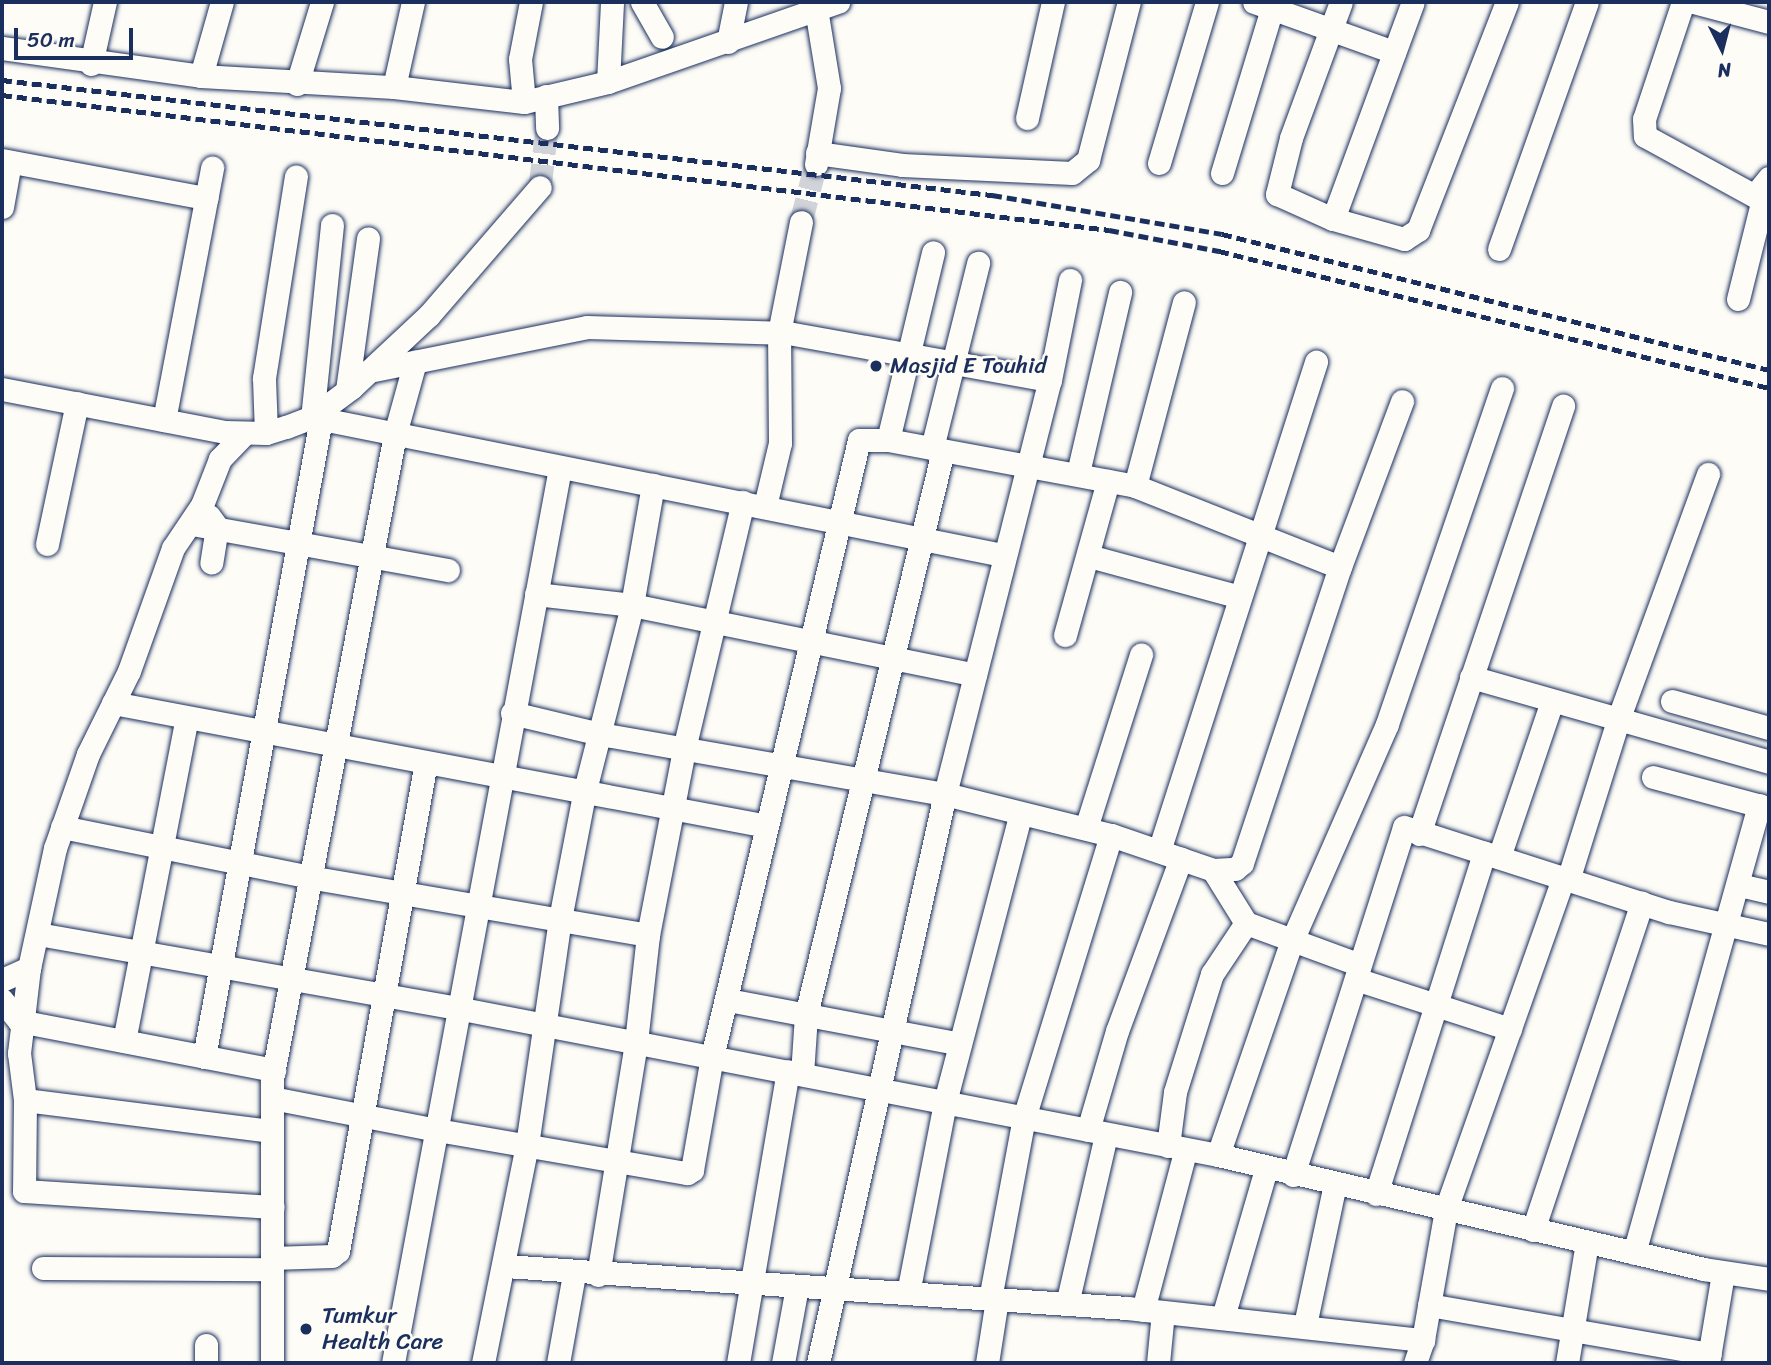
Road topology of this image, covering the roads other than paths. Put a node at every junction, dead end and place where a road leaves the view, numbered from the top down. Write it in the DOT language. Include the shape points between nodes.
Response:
graph roads {
  1 [pos="105,2"];
  2 [pos="222,2"];
  3 [pos="322,2"];
  4 [pos="413,2"];
  5 [pos="531,2"];
  6 [pos="612,2"];
  7 [pos="642,2"];
  8 [pos="736,2"];
  9 [pos="1053,2"];
  10 [pos="1129,2"];
  11 [pos="1207,2"];
  12 [pos="1341,2"];
  13 [pos="1413,2"];
  14 [pos="1507,2"];
  15 [pos="1587,2"];
  16 [pos="1683,2"];
  17 [pos="1693,2"];
  18 [pos="1267,4"];
  19 [pos="827,5"];
  20 [pos="1769,22"];
  21 [pos="1332,30"];
  22 [pos="662,37"];
  23 [pos="728,42"];
  24 [pos="2,48"];
  25 [pos="1394,52"];
  26 [pos="91,64"];
  27 [pos="201,76"];
  28 [pos="608,82"];
  29 [pos="298,84"];
  30 [pos="394,87"];
  31 [pos="535,99"];
  32 [pos="1027,118"];
  33 [pos="547,128"];
  34 [pos="6,161"];
  35 [pos="1158,163"];
  36 [pos="212,168"];
  37 [pos="1222,173"];
  38 [pos="296,177"];
  39 [pos="540,187"];
  40 [pos="1764,194"];
  41 [pos="206,198"];
  42 [pos="2,207"];
  43 [pos="1333,219"];
  44 [pos="801,222"];
  45 [pos="332,225"];
  46 [pos="368,238"];
  47 [pos="1499,249"];
  48 [pos="933,252"];
  49 [pos="978,263"];
  50 [pos="1070,280"];
  51 [pos="1120,292"];
  52 [pos="1738,299"];
  53 [pos="1184,302"];
  54 [pos="779,332"];
  55 [pos="908,352"];
  56 [pos="415,362"];
  57 [pos="1316,362"];
  58 [pos="954,363"];
  59 [pos="369,371"];
  60 [pos="1050,380"];
  61 [pos="1502,388"];
  62 [pos="2,389"];
  63 [pos="347,390"];
  64 [pos="1402,401"];
  65 [pos="77,403"];
  66 [pos="1563,405"];
  67 [pos="316,418"];
  68 [pos="164,420"];
  69 [pos="255,434"];
  70 [pos="395,434"];
  71 [pos="888,440"];
  72 [pos="937,449"];
  73 [pos="1028,466"];
  74 [pos="560,468"];
  75 [pos="1078,473"];
  76 [pos="1708,474"];
  77 [pos="1108,481"];
  78 [pos="653,485"];
  79 [pos="1135,486"];
  80 [pos="754,504"];
  81 [pos="197,514"];
  82 [pos="841,520"];
  83 [pos="217,527"];
  84 [pos="1261,533"];
  85 [pos="923,539"];
  86 [pos="298,540"];
  87 [pos="47,544"];
  88 [pos="371,554"];
  89 [pos="1002,555"];
  90 [pos="1089,556"];
  91 [pos="211,563"];
  92 [pos="1340,567"];
  93 [pos="448,570"];
  94 [pos="536,594"];
  95 [pos="1240,597"];
  96 [pos="632,604"];
  97 [pos="715,621"];
  98 [pos="1065,635"];
  99 [pos="813,640"];
  100 [pos="1141,655"];
  101 [pos="895,659"];
  102 [pos="975,675"];
  103 [pos="1471,677"];
  104 [pos="1552,701"];
  105 [pos="1672,701"];
  106 [pos="113,703"];
  107 [pos="512,713"];
  108 [pos="187,718"];
  109 [pos="1618,720"];
  110 [pos="1769,727"];
  111 [pos="265,733"];
  112 [pos="600,734"];
  113 [pos="334,746"];
  114 [pos="684,748"];
  115 [pos="1769,762"];
  116 [pos="426,764"];
  117 [pos="781,765"];
  118 [pos="502,777"];
  119 [pos="1653,777"];
  120 [pos="862,782"];
  121 [pos="584,794"];
  122 [pos="945,794"];
  123 [pos="1764,806"];
  124 [pos="672,810"];
  125 [pos="1020,816"];
  126 [pos="767,826"];
  127 [pos="62,827"];
  128 [pos="1086,828"];
  129 [pos="1419,834"];
  130 [pos="1111,835"];
  131 [pos="161,847"];
  132 [pos="1159,851"];
  133 [pos="1491,855"];
  134 [pos="1181,858"];
  135 [pos="243,863"];
  136 [pos="1213,870"];
  137 [pos="309,877"];
  138 [pos="1566,879"];
  139 [pos="1739,885"];
  140 [pos="1769,892"];
  141 [pos="402,893"];
  142 [pos="1642,903"];
  143 [pos="480,905"];
  144 [pos="560,919"];
  145 [pos="1246,923"];
  146 [pos="1726,925"];
  147 [pos="38,934"];
  148 [pos="1769,934"];
  149 [pos="648,935"];
  150 [pos="1291,943"];
  151 [pos="142,953"];
  152 [pos="222,967"];
  153 [pos="29,968"];
  154 [pos="1358,972"];
  155 [pos="2,980"];
  156 [pos="290,980"];
  157 [pos="382,996"];
  158 [pos="2,1000"];
  159 [pos="728,1000"];
  160 [pos="1436,1006"];
  161 [pos="462,1009"];
  162 [pos="806,1015"];
  163 [pos="19,1021"];
  164 [pos="548,1027"];
  165 [pos="1510,1029"];
  166 [pos="894,1032"];
  167 [pos="124,1041"];
  168 [pos="636,1042"];
  169 [pos="960,1044"];
  170 [pos="204,1056"];
  171 [pos="712,1057"];
  172 [pos="274,1070"];
  173 [pos="795,1073"];
  174 [pos="881,1091"];
  175 [pos="272,1098"];
  176 [pos="25,1100"];
  177 [pos="945,1102"];
  178 [pos="359,1115"];
  179 [pos="1024,1118"];
  180 [pos="437,1130"];
  181 [pos="272,1131"];
  182 [pos="1097,1132"];
  183 [pos="527,1145"];
  184 [pos="1176,1149"];
  185 [pos="1218,1155"];
  186 [pos="613,1159"];
  187 [pos="1266,1170"];
  188 [pos="1293,1175"];
  189 [pos="1335,1184"];
  190 [pos="1376,1194"];
  191 [pos="272,1207"];
  192 [pos="1446,1209"];
  193 [pos="1533,1230"];
  194 [pos="1587,1242"];
  195 [pos="1634,1253"];
  196 [pos="272,1264"];
  197 [pos="505,1266"];
  198 [pos="43,1268"];
  199 [pos="1723,1273"];
  200 [pos="574,1274"];
  201 [pos="597,1275"];
  202 [pos="1769,1279"];
  203 [pos="750,1285"];
  204 [pos="797,1287"];
  205 [pos="832,1289"];
  206 [pos="908,1293"];
  207 [pos="993,1299"];
  208 [pos="1067,1304"];
  209 [pos="1429,1305"];
  210 [pos="1153,1311"];
  211 [pos="1223,1317"];
  212 [pos="1305,1325"];
  213 [pos="1572,1329"];
  214 [pos="1423,1340"];
  215 [pos="1709,1359"];
  216 [pos="272,1363"];
  217 [pos="393,1363"];
  218 [pos="483,1363"];
  219 [pos="558,1363"];
  220 [pos="738,1363"];
  221 [pos="782,1363"];
  222 [pos="818,1363"];
  223 [pos="987,1363"];
  224 [pos="1158,1363"];
  225 [pos="1415,1363"];
  226 [pos="1567,1363"];
  1 -- 26 [label="street"];
  2 -- 27 [label="street"];
  3 -- 29 [label="street"];
  4 -- 30 [label="street"];
  5 -- 31 [label="street" via="520,59"];
  6 -- 28 [label="street"];
  7 -- 22 [label="street"];
  8 -- 23 [label="street"];
  9 -- 32 [label="street"];
  10 -- 19 [label="street" via="1088,160 1072,173 817,159 829,88"];
  11 -- 35 [label="street"];
  12 -- 21 [label="street"];
  13 -- 25 [label="street"];
  14 -- 43 [label="street" via="1418,230 1410,237 1393,239"];
  15 -- 47 [label="street"];
  16 -- 40 [label="street" via="1644,119 1645,136"];
  17 -- 20 [label="street"];
  18 -- 21 [label="street"];
  18 -- 37 [label="street"];
  19 -- 23 [label="street"];
  21 -- 25 [label="street"];
  21 -- 43 [label="street" via="1276,189 1280,198"];
  23 -- 28 [label="street"];
  24 -- 26 [label="street"];
  25 -- 43 [label="street"];
  26 -- 27 [label="street"];
  27 -- 29 [label="street"];
  28 -- 31 [label="street"];
  29 -- 30 [label="street"];
  30 -- 31 [label="street"];
  31 -- 33 [label="street"];
  34 -- 41 [label="street"];
  34 -- 42 [label="street"];
  36 -- 41 [label="street"];
  38 -- 69 [label="street"];
  39 -- 59 [label="street" via="429,315"];
  40 -- 52 [label="street"];
  41 -- 68 [label="street"];
  44 -- 54 [label="street"];
  45 -- 67 [label="street"];
  46 -- 63 [label="street"];
  48 -- 55 [label="street"];
  49 -- 58 [label="street"];
  50 -- 60 [label="street"];
  51 -- 75 [label="street"];
  53 -- 79 [label="street"];
  54 -- 55 [label="street"];
  54 -- 56 [label="street" via="587,327"];
  54 -- 80 [label="street" via="780,443"];
  55 -- 58 [label="street"];
  55 -- 71 [label="street"];
  56 -- 59 [label="street"];
  56 -- 70 [label="street"];
  57 -- 84 [label="street"];
  58 -- 60 [label="street"];
  58 -- 72 [label="street"];
  59 -- 63 [label="street"];
  60 -- 73 [label="street"];
  61 -- 150 [label="street" via="1387,724"];
  62 -- 65 [label="street"];
  63 -- 67 [label="street"];
  64 -- 92 [label="street"];
  65 -- 68 [label="street"];
  65 -- 87 [label="street"];
  66 -- 103 [label="street"];
  67 -- 69 [label="street"];
  67 -- 70 [label="street"];
  67 -- 86 [label="street"];
  68 -- 69 [label="street"];
  69 -- 81 [label="street" via="220,458"];
  70 -- 74 [label="street"];
  70 -- 88 [label="street"];
  71 -- 72 [label="street"];
  71 -- 82 [label="street" via="859,440"];
  72 -- 73 [label="street"];
  72 -- 85 [label="street"];
  73 -- 75 [label="street"];
  73 -- 89 [label="street"];
  74 -- 78 [label="street"];
  74 -- 94 [label="street"];
  75 -- 77 [label="street"];
  76 -- 109 [label="street"];
  77 -- 79 [label="street"];
  77 -- 90 [label="street"];
  78 -- 80 [label="street"];
  78 -- 96 [label="street"];
  79 -- 84 [label="street"];
  80 -- 82 [label="street"];
  80 -- 97 [label="street"];
  81 -- 83 [label="street"];
  81 -- 106 [label="street" via="173,548"];
  82 -- 85 [label="street"];
  82 -- 99 [label="street"];
  83 -- 86 [label="street"];
  83 -- 91 [label="street"];
  84 -- 92 [label="street"];
  84 -- 95 [label="street"];
  85 -- 89 [label="street"];
  85 -- 101 [label="street"];
  86 -- 88 [label="street"];
  86 -- 111 [label="street"];
  88 -- 93 [label="street"];
  88 -- 113 [label="street"];
  89 -- 102 [label="street"];
  90 -- 95 [label="street"];
  90 -- 98 [label="street"];
  92 -- 136 [label="street" via="1242,863 1228,871"];
  94 -- 96 [label="street"];
  94 -- 107 [label="street"];
  95 -- 132 [label="street"];
  96 -- 97 [label="street"];
  96 -- 112 [label="street"];
  97 -- 99 [label="street"];
  97 -- 114 [label="street"];
  99 -- 101 [label="street"];
  99 -- 117 [label="street"];
  100 -- 128 [label="street"];
  101 -- 102 [label="street"];
  101 -- 120 [label="street"];
  102 -- 122 [label="street"];
  103 -- 104 [label="street"];
  103 -- 129 [label="street"];
  104 -- 109 [label="street"];
  104 -- 133 [label="street"];
  105 -- 110 [label="street"];
  106 -- 108 [label="street"];
  106 -- 127 [label="street" via="88,754"];
  107 -- 112 [label="street"];
  107 -- 118 [label="street"];
  108 -- 111 [label="street"];
  108 -- 131 [label="street"];
  109 -- 115 [label="street"];
  109 -- 138 [label="street"];
  111 -- 113 [label="street"];
  111 -- 135 [label="street"];
  112 -- 114 [label="street"];
  112 -- 121 [label="street"];
  113 -- 116 [label="street"];
  113 -- 137 [label="street"];
  114 -- 117 [label="street"];
  114 -- 124 [label="street"];
  116 -- 118 [label="street"];
  116 -- 141 [label="street"];
  117 -- 120 [label="street"];
  117 -- 126 [label="street"];
  118 -- 121 [label="street"];
  118 -- 143 [label="street"];
  119 -- 123 [label="street"];
  120 -- 122 [label="street"];
  120 -- 162 [label="street"];
  121 -- 124 [label="street"];
  121 -- 144 [label="street"];
  122 -- 125 [label="street"];
  122 -- 166 [label="street"];
  123 -- 139 [label="street"];
  124 -- 126 [label="street"];
  124 -- 149 [label="street"];
  125 -- 128 [label="street"];
  125 -- 169 [label="street"];
  126 -- 159 [label="street"];
  127 -- 131 [label="street"];
  127 -- 147 [label="street"];
  128 -- 130 [label="street"];
  129 -- 133 [label="street"];
  129 -- 154 [label="street" via="1404,827"];
  130 -- 132 [label="street"];
  130 -- 179 [label="street"];
  131 -- 135 [label="street"];
  131 -- 151 [label="street"];
  132 -- 134 [label="street"];
  133 -- 138 [label="street"];
  133 -- 160 [label="street"];
  134 -- 136 [label="street"];
  134 -- 182 [label="street" via="1117,1031"];
  135 -- 137 [label="street"];
  135 -- 152 [label="street"];
  136 -- 145 [label="street"];
  137 -- 141 [label="street"];
  137 -- 156 [label="street"];
  138 -- 142 [label="street"];
  138 -- 165 [label="street"];
  139 -- 140 [label="street"];
  139 -- 146 [label="street"];
  141 -- 143 [label="street"];
  141 -- 157 [label="street"];
  142 -- 146 [label="street"];
  142 -- 193 [label="street"];
  143 -- 144 [label="street"];
  143 -- 161 [label="street"];
  144 -- 149 [label="street"];
  144 -- 164 [label="street"];
  145 -- 150 [label="street"];
  145 -- 184 [label="street" via="1212,974 1175,1092"];
  146 -- 148 [label="street"];
  146 -- 195 [label="street"];
  147 -- 151 [label="street"];
  147 -- 153 [label="street"];
  149 -- 168 [label="street"];
  150 -- 154 [label="street"];
  150 -- 185 [label="street"];
  151 -- 152 [label="street"];
  151 -- 167 [label="street"];
  152 -- 156 [label="street"];
  152 -- 170 [label="street"];
  153 -- 155 [label="street"];
  153 -- 163 [label="street"];
  154 -- 160 [label="street"];
  154 -- 188 [label="street"];
  156 -- 157 [label="street"];
  156 -- 172 [label="street"];
  157 -- 161 [label="street"];
  157 -- 178 [label="street"];
  158 -- 163 [label="street"];
  159 -- 162 [label="street"];
  159 -- 171 [label="street"];
  160 -- 165 [label="street"];
  160 -- 190 [label="street"];
  161 -- 164 [label="street"];
  161 -- 180 [label="street"];
  162 -- 166 [label="street"];
  162 -- 173 [label="street"];
  163 -- 167 [label="street"];
  163 -- 176 [label="street"];
  164 -- 168 [label="street"];
  164 -- 183 [label="street"];
  165 -- 192 [label="street"];
  166 -- 169 [label="street"];
  166 -- 174 [label="street"];
  167 -- 170 [label="street"];
  168 -- 171 [label="street"];
  168 -- 186 [label="street"];
  169 -- 177 [label="street"];
  170 -- 172 [label="street"];
  171 -- 173 [label="street"];
  171 -- 186 [label="street" via="692,1170 687,1173"];
  172 -- 175 [label="street"];
  173 -- 174 [label="street"];
  173 -- 203 [label="street"];
  174 -- 177 [label="street"];
  174 -- 205 [label="street"];
  175 -- 178 [label="street"];
  175 -- 181 [label="street"];
  176 -- 181 [label="street"];
  176 -- 191 [label="street" via="24,1191"];
  177 -- 179 [label="street"];
  177 -- 206 [label="street"];
  178 -- 180 [label="street"];
  178 -- 196 [label="street" via="338,1251 331,1256"];
  179 -- 182 [label="street"];
  179 -- 207 [label="street"];
  180 -- 183 [label="street"];
  180 -- 217 [label="street"];
  181 -- 191 [label="street"];
  182 -- 184 [label="street"];
  182 -- 208 [label="street"];
  183 -- 186 [label="street"];
  183 -- 197 [label="street"];
  184 -- 185 [label="street"];
  184 -- 210 [label="street"];
  185 -- 187 [label="street"];
  186 -- 201 [label="street"];
  187 -- 188 [label="street"];
  187 -- 211 [label="street"];
  188 -- 189 [label="street"];
  189 -- 190 [label="street"];
  189 -- 212 [label="street"];
  190 -- 192 [label="street"];
  191 -- 196 [label="street"];
  192 -- 193 [label="street"];
  192 -- 209 [label="street"];
  193 -- 194 [label="street"];
  194 -- 195 [label="street"];
  194 -- 213 [label="street"];
  195 -- 199 [label="street"];
  196 -- 198 [label="street"];
  196 -- 216 [label="street"];
  197 -- 200 [label="street"];
  197 -- 218 [label="street"];
  199 -- 202 [label="street"];
  199 -- 215 [label="street"];
  200 -- 201 [label="street"];
  200 -- 219 [label="street"];
  201 -- 203 [label="street"];
  203 -- 204 [label="street"];
  203 -- 220 [label="street"];
  204 -- 205 [label="street"];
  204 -- 221 [label="street"];
  205 -- 206 [label="street"];
  205 -- 222 [label="street"];
  206 -- 207 [label="street"];
  207 -- 208 [label="street"];
  207 -- 223 [label="street"];
  208 -- 210 [label="street"];
  209 -- 213 [label="street"];
  209 -- 214 [label="street"];
  210 -- 211 [label="street"];
  210 -- 224 [label="street"];
  211 -- 212 [label="street"];
  212 -- 214 [label="street"];
  213 -- 215 [label="street"];
  213 -- 226 [label="street"];
  214 -- 225 [label="street"];
}
